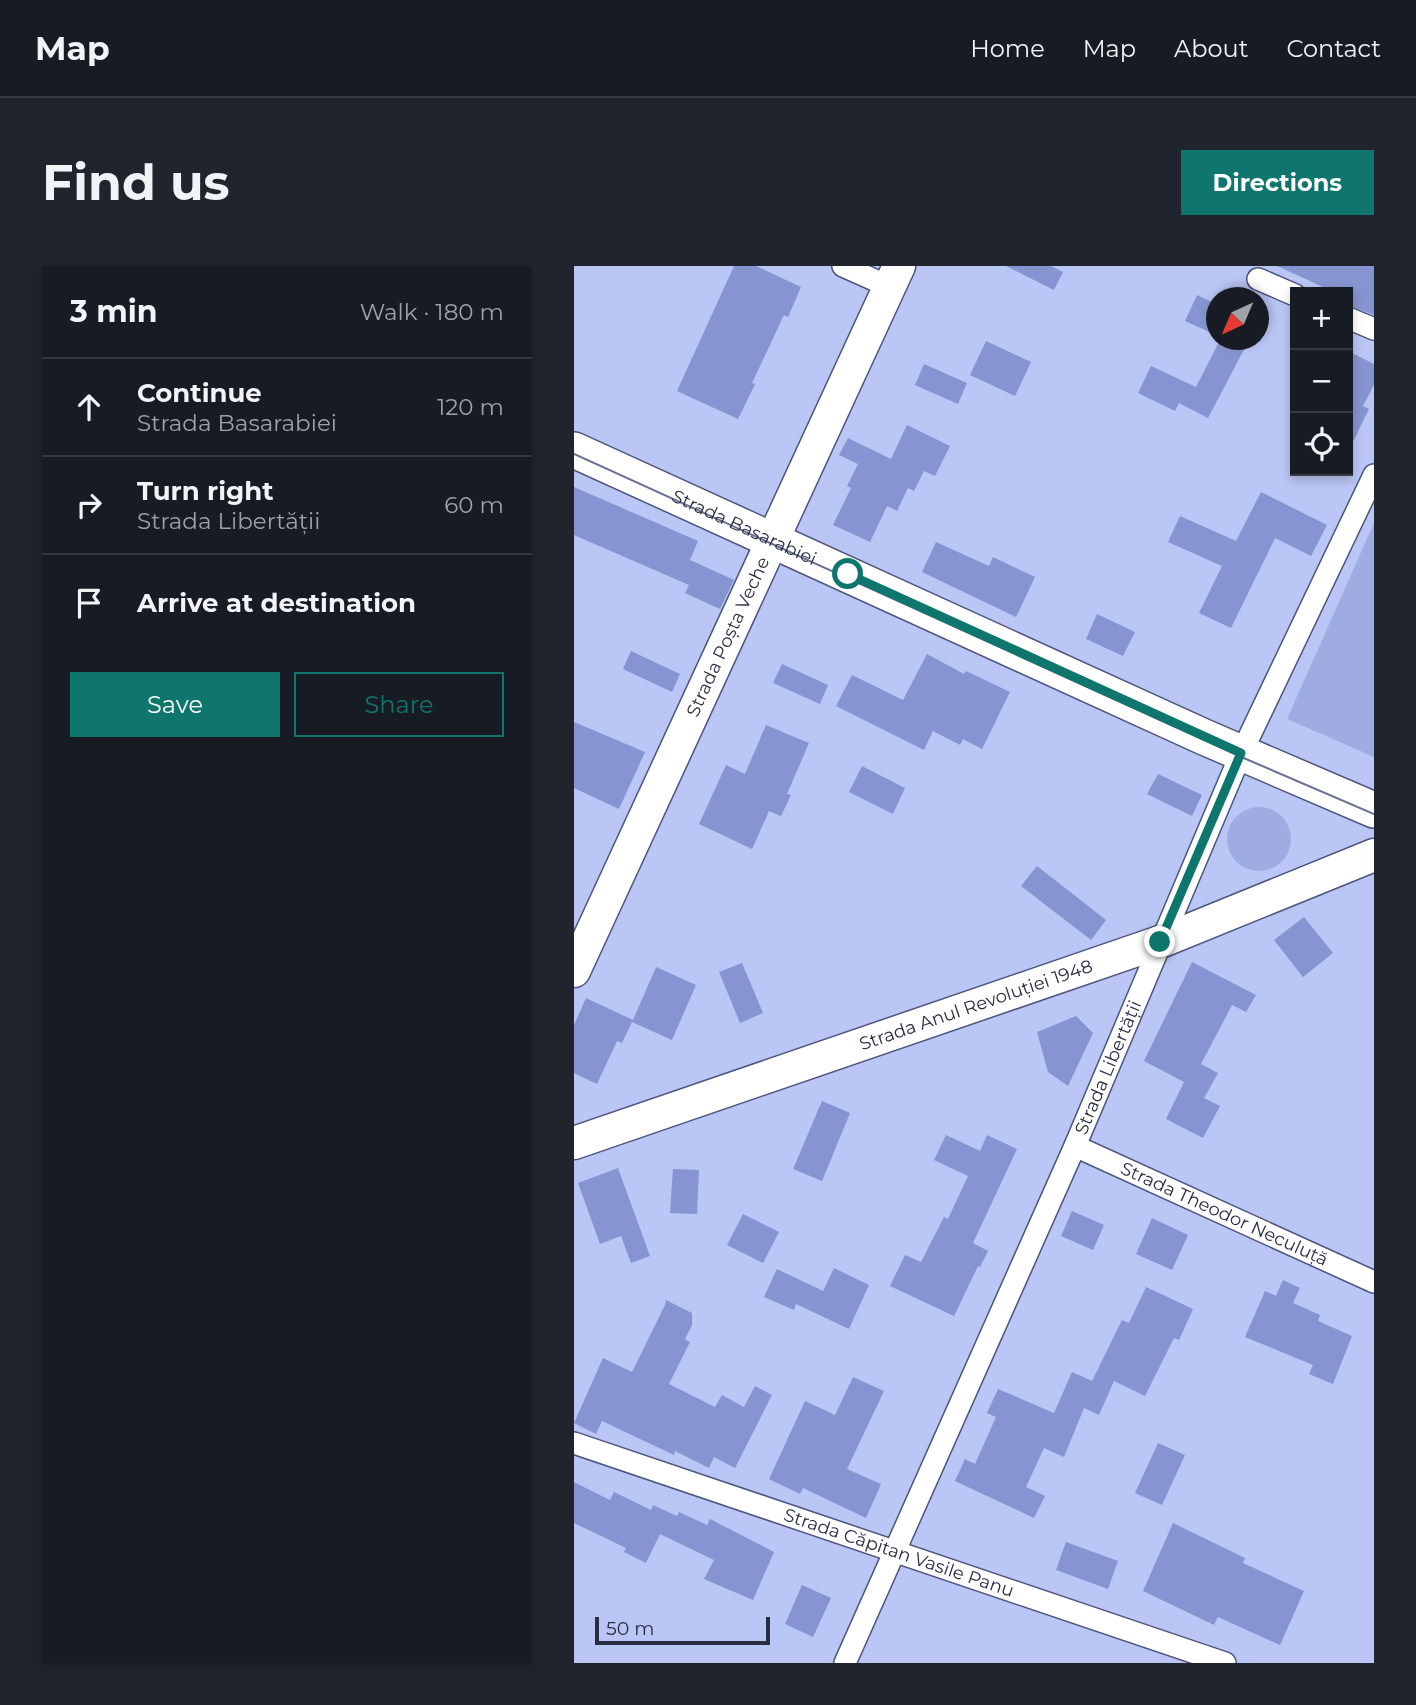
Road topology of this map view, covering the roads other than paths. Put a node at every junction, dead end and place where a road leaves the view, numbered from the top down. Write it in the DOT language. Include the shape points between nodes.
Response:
graph roads {
  1 [pos="843,266"];
  2 [pos="894,276"];
  3 [pos="1258,279"];
  4 [pos="1290,293"];
  5 [pos="1353,320"];
  6 [pos="1374,329"];
  7 [pos="574,450"];
  8 [pos="1374,475"];
  9 [pos="773,540"];
  10 [pos="1241,753"];
  11 [pos="1374,810"];
  12 [pos="1374,855"];
  13 [pos="1160,942"];
  14 [pos="574,971"];
  15 [pos="574,1143"];
  16 [pos="1075,1146"];
  17 [pos="1374,1282"];
  18 [pos="574,1443"];
  19 [pos="896,1551"];
  20 [pos="845,1663"];
  21 [pos="1225,1663"];
  1 -- 2 [label="street"];
  2 -- 9 [label="street, Strada Poșta Veche"];
  3 -- 4 [label="street"];
  5 -- 6 [label="street"];
  7 -- 9 [label="main road, Strada Basarabiei"];
  8 -- 10 [label="street, Strada Libertății"];
  9 -- 10 [label="main road, Strada Basarabiei"];
  9 -- 14 [label="street, Strada Poșta Veche"];
  10 -- 11 [label="main road, Strada Basarabiei"];
  10 -- 13 [label="street, Strada Libertății"];
  12 -- 13 [label="street, Strada Anul Revoluției 1948"];
  13 -- 15 [label="street, Strada Anul Revoluției 1948"];
  13 -- 16 [label="street, Strada Libertății"];
  16 -- 17 [label="street, Strada Theodor Neculuță"];
  16 -- 19 [label="street, Strada Libertății"];
  18 -- 19 [label="street, Strada Căpitan Vasile Panu"];
  19 -- 20 [label="street, Strada Libertății"];
  19 -- 21 [label="street, Strada Căpitan Vasile Panu"];
}
